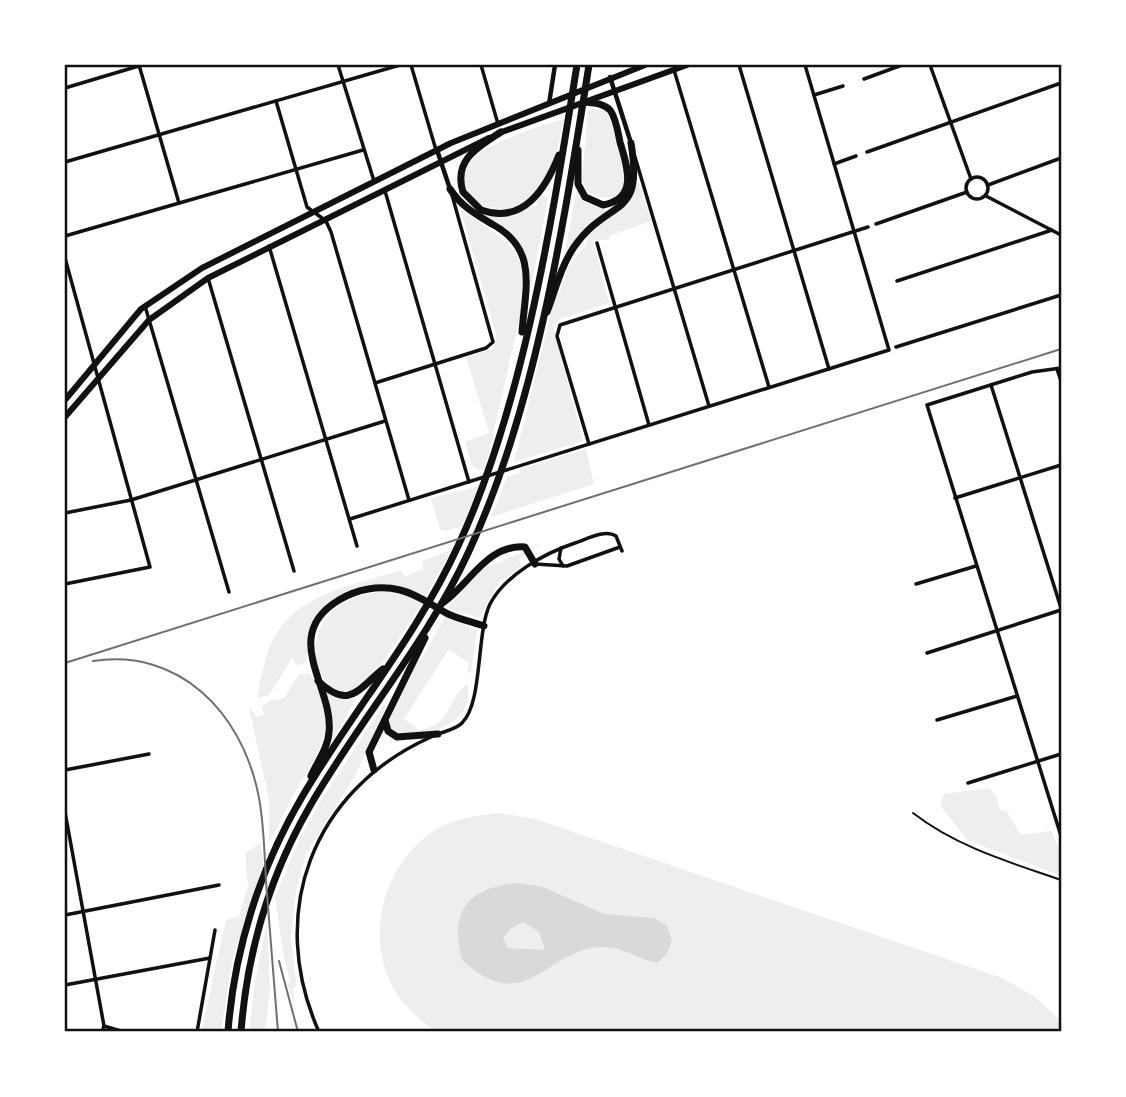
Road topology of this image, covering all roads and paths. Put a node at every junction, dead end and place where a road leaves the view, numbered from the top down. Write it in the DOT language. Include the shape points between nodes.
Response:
graph roads {
  1 [pos="140,65"];
  2 [pos="338,65"];
  3 [pos="400,65"];
  4 [pos="411,65"];
  5 [pos="481,65"];
  6 [pos="555,65"];
  7 [pos="577,65"];
  8 [pos="589,65"];
  9 [pos="645,65"];
  10 [pos="687,65"];
  11 [pos="739,65"];
  12 [pos="805,65"];
  13 [pos="902,65"];
  14 [pos="930,65"];
  15 [pos="673,67"];
  16 [pos="610,77"];
  17 [pos="864,79"];
  18 [pos="343,81"];
  19 [pos="1061,83"];
  20 [pos="844,86"];
  21 [pos="65,88"];
  22 [pos="615,91"];
  23 [pos="814,95"];
  24 [pos="276,101"];
  25 [pos="594,101"];
  26 [pos="584,102"];
  27 [pos="549,104"];
  28 [pos="951,122"];
  29 [pos="498,123"];
  30 [pos="579,128"];
  31 [pos="501,132"];
  32 [pos="160,135"];
  33 [pos="565,141"];
  34 [pos="631,143"];
  35 [pos="363,150"];
  36 [pos="437,150"];
  37 [pos="867,152"];
  38 [pos="856,156"];
  39 [pos="1061,158"];
  40 [pos="441,160"];
  41 [pos="65,162"];
  42 [pos="834,164"];
  43 [pos="296,169"];
  44 [pos="971,179"];
  45 [pos="374,183"];
  46 [pos="988,184"];
  47 [pos="450,188"];
  48 [pos="384,189"];
  49 [pos="967,192"];
  50 [pos="986,196"];
  51 [pos="179,203"];
  52 [pos="316,213"];
  53 [pos="326,221"];
  54 [pos="876,224"];
  55 [pos="868,227"];
  56 [pos="1052,230"];
  57 [pos="854,231"];
  58 [pos="1061,235"];
  59 [pos="65,236"];
  60 [pos="597,243"];
  61 [pos="269,246"];
  62 [pos="794,250"];
  63 [pos="65,258"];
  64 [pos="734,269"];
  65 [pos="208,278"];
  66 [pos="897,281"];
  67 [pos="674,288"];
  68 [pos="1061,295"];
  69 [pos="145,306"];
  70 [pos="615,307"];
  71 [pos="149,320"];
  72 [pos="536,342"];
  73 [pos="896,347"];
  74 [pos="520,357"];
  75 [pos="95,363"];
  76 [pos="435,364"];
  77 [pos="829,369"];
  78 [pos="1059,369"];
  79 [pos="97,377"];
  80 [pos="1061,382"];
  81 [pos="375,383"];
  82 [pos="991,385"];
  83 [pos="769,387"];
  84 [pos="65,400"];
  85 [pos="709,406"];
  86 [pos="65,417"];
  87 [pos="386,420"];
  88 [pos="649,425"];
  89 [pos="327,439"];
  90 [pos="589,444"];
  91 [pos="261,460"];
  92 [pos="1061,465"];
  93 [pos="1020,478"];
  94 [pos="197,481"];
  95 [pos="469,482"];
  96 [pos="955,498"];
  97 [pos="131,500"];
  98 [pos="410,500"];
  99 [pos="65,513"];
  100 [pos="350,519"];
  101 [pos="357,546"];
  102 [pos="561,548"];
  103 [pos="535,564"];
  104 [pos="563,566"];
  105 [pos="976,566"];
  106 [pos="294,571"];
  107 [pos="65,584"];
  108 [pos="916,584"];
  109 [pos="229,592"];
  110 [pos="441,604"];
  111 [pos="1061,609"];
  112 [pos="484,626"];
  113 [pos="428,627"];
  114 [pos="997,631"];
  115 [pos="927,653"];
  116 [pos="391,662"];
  117 [pos="317,680"];
  118 [pos="1017,696"];
  119 [pos="386,716"];
  120 [pos="937,720"];
  121 [pos="438,734"];
  122 [pos="149,754"];
  123 [pos="1061,754"];
  124 [pos="1038,761"];
  125 [pos="65,770"];
  126 [pos="374,770"];
  127 [pos="968,783"];
  128 [pos="302,796"];
  129 [pos="65,812"];
  130 [pos="913,813"];
  131 [pos="1061,836"];
  132 [pos="1061,880"];
  133 [pos="219,885"];
  134 [pos="84,911"];
  135 [pos="65,915"];
  136 [pos="215,930"];
  137 [pos="210,958"];
  138 [pos="97,980"];
  139 [pos="65,985"];
  140 [pos="104,1026"];
  141 [pos="102,1032"];
  142 [pos="124,1032"];
  143 [pos="197,1032"];
  144 [pos="227,1032"];
  145 [pos="241,1032"];
  146 [pos="319,1032"];
  1 -- 21 [label="street"];
  1 -- 32 [label="street"];
  2 -- 18 [label="street"];
  3 -- 18 [label="street"];
  4 -- 36 [label="street"];
  5 -- 29 [label="street"];
  6 -- 27 [label="street"];
  7 -- 33 [label="highway"];
  8 -- 30 [label="highway"];
  9 -- 16 [label="main road"];
  10 -- 15 [label="main road"];
  11 -- 62 [label="street"];
  12 -- 23 [label="street"];
  13 -- 17 [label="street"];
  14 -- 28 [label="street"];
  15 -- 22 [label="main road"];
  15 -- 64 [label="street"];
  16 -- 22 [label="street"];
  16 -- 27 [label="main road"];
  18 -- 24 [label="street"];
  18 -- 35 [label="street"];
  19 -- 28 [label="street"];
  20 -- 23 [label="street"];
  22 -- 25 [label="main road"];
  22 -- 34 [label="street"];
  23 -- 42 [label="street"];
  24 -- 32 [label="street"];
  24 -- 43 [label="street"];
  25 -- 26 [label="highway"];
  25 -- 30 [label="highway" via="612,114 629,174 627,189 615,202 596,203 580,191"];
  26 -- 31 [label="main road"];
  27 -- 29 [label="main road"];
  28 -- 37 [label="street"];
  28 -- 44 [label="street"];
  29 -- 31 [label="street"];
  29 -- 36 [label="main road"];
  30 -- 72 [label="highway"];
  31 -- 33 [label="highway" via="472,152 461,173 468,200 491,213 519,209 538,195"];
  31 -- 40 [label="main road"];
  32 -- 41 [label="street"];
  32 -- 51 [label="street"];
  33 -- 74 [label="highway"];
  34 -- 67 [label="street"];
  34 -- 72 [label="highway" via="636,174 631,194 575,246"];
  35 -- 43 [label="street"];
  35 -- 45 [label="street"];
  36 -- 40 [label="street"];
  36 -- 45 [label="main road"];
  38 -- 42 [label="street"];
  39 -- 46 [label="street"];
  40 -- 47 [label="street"];
  40 -- 48 [label="main road"];
  42 -- 57 [label="street"];
  43 -- 51 [label="street"];
  43 -- 52 [label="street" via="307,206"];
  44 -- 46 [label="street" via="981,178"];
  44 -- 49 [label="street"];
  45 -- 52 [label="main road"];
  46 -- 50 [label="street"];
  47 -- 74 [label="highway" via="463,205 509,237 523,259 528,287"];
  47 -- 76 [label="street" via="493,342"];
  48 -- 53 [label="main road"];
  48 -- 76 [label="street"];
  49 -- 50 [label="street" via="975,199"];
  49 -- 54 [label="street"];
  50 -- 56 [label="street"];
  51 -- 59 [label="street"];
  52 -- 53 [label="street"];
  52 -- 69 [label="main road" via="202,268"];
  53 -- 61 [label="main road"];
  53 -- 81 [label="street"];
  55 -- 57 [label="street"];
  56 -- 58 [label="street"];
  56 -- 66 [label="street"];
  57 -- 62 [label="street"];
  57 -- 77 [label="street" via="889,350"];
  60 -- 70 [label="street"];
  61 -- 65 [label="main road"];
  61 -- 89 [label="street"];
  62 -- 64 [label="street"];
  62 -- 77 [label="street"];
  63 -- 75 [label="street"];
  64 -- 67 [label="street"];
  64 -- 83 [label="street"];
  65 -- 71 [label="main road"];
  65 -- 91 [label="street"];
  67 -- 70 [label="street"];
  67 -- 85 [label="street"];
  68 -- 73 [label="street"];
  69 -- 71 [label="street"];
  69 -- 75 [label="main road"];
  70 -- 88 [label="street"];
  70 -- 90 [label="street" via="557,327"];
  71 -- 79 [label="main road"];
  71 -- 94 [label="street"];
  72 -- 110 [label="highway" via="495,490"];
  74 -- 116 [label="highway" via="471,517 429,604"];
  75 -- 79 [label="street"];
  75 -- 84 [label="main road"];
  76 -- 81 [label="street"];
  76 -- 95 [label="street"];
  77 -- 83 [label="street"];
  78 -- 80 [label="street"];
  78 -- 82 [label="street"];
  79 -- 86 [label="main road"];
  79 -- 97 [label="street"];
  81 -- 87 [label="street"];
  82 -- 93 [label="street"];
  82 -- 96 [label="street" via="927,405"];
  83 -- 85 [label="street"];
  85 -- 88 [label="street"];
  87 -- 89 [label="street"];
  87 -- 98 [label="street"];
  88 -- 90 [label="street"];
  89 -- 91 [label="street"];
  89 -- 100 [label="street"];
  90 -- 95 [label="street"];
  91 -- 94 [label="street"];
  91 -- 106 [label="street"];
  92 -- 93 [label="street"];
  93 -- 96 [label="street"];
  93 -- 111 [label="street"];
  94 -- 97 [label="street"];
  94 -- 109 [label="street"];
  95 -- 98 [label="street"];
  96 -- 105 [label="street"];
  97 -- 99 [label="street"];
  97 -- 107 [label="street" via="150,567"];
  98 -- 100 [label="street"];
  100 -- 101 [label="street"];
  102 -- 103 [label="street"];
  102 -- 104 [label="street"];
  102 -- 104 [label="street" via="608,533 616,537 621,549"];
  103 -- 104 [label="street"];
  103 -- 110 [label="highway" via="525,547 501,553 478,567"];
  103 -- 112 [label="street" via="500,590 489,606"];
  105 -- 108 [label="street"];
  105 -- 114 [label="street"];
  110 -- 113 [label="highway"];
  111 -- 114 [label="street"];
  112 -- 117 [label="highway" via="394,589 347,596 329,607 317,624 311,663"];
  112 -- 121 [label="street" via="470,712 458,726"];
  113 -- 119 [label="highway" via="421,651"];
  113 -- 145 [label="highway" via="320,790 289,846 253,949"];
  114 -- 115 [label="street"];
  114 -- 118 [label="street"];
  116 -- 117 [label="highway" via="354,694 335,693"];
  116 -- 128 [label="highway"];
  117 -- 128 [label="highway" via="329,732"];
  118 -- 120 [label="street"];
  118 -- 124 [label="street"];
  119 -- 121 [label="highway" via="385,725 393,736"];
  119 -- 126 [label="highway" via="369,752"];
  121 -- 126 [label="street"];
  122 -- 125 [label="street"];
  123 -- 124 [label="street"];
  124 -- 127 [label="street"];
  124 -- 131 [label="street"];
  126 -- 146 [label="street" via="347,797 323,832 300,894 299,966"];
  128 -- 144 [label="highway" via="271,858 253,908"];
  129 -- 134 [label="street"];
  130 -- 132 [label="lane" via="973,849"];
  133 -- 134 [label="street"];
  134 -- 135 [label="street"];
  134 -- 138 [label="street"];
  136 -- 137 [label="street"];
  137 -- 138 [label="street"];
  137 -- 143 [label="street"];
  138 -- 139 [label="street"];
  138 -- 140 [label="street"];
  140 -- 141 [label="street"];
  140 -- 142 [label="street"];
}
